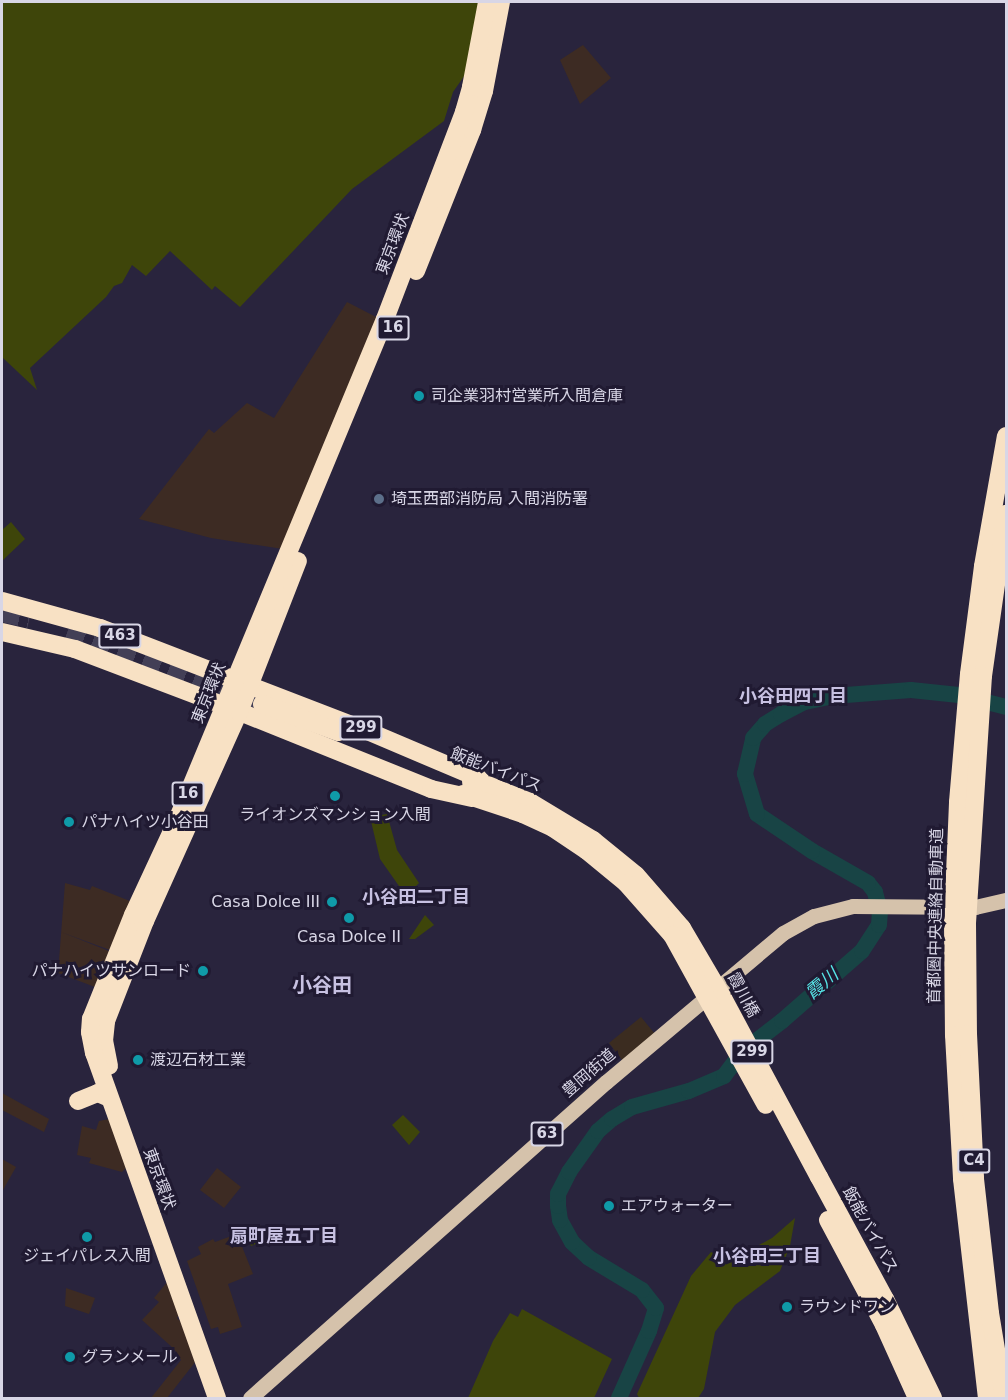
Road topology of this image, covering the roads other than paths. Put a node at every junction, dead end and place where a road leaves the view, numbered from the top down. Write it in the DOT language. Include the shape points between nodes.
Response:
graph roads {
  1 [pos="487,2"];
  2 [pos="501,2"];
  3 [pos="1006,436"];
  4 [pos="1006,514"];
  5 [pos="2,601"];
  6 [pos="29,624"];
  7 [pos="2,632"];
  8 [pos="73,635"];
  9 [pos="136,643"];
  10 [pos="124,668"];
  11 [pos="976,675"];
  12 [pos="242,682"];
  13 [pos="232,709"];
  14 [pos="483,783"];
  15 [pos="472,798"];
  16 [pos="1006,900"];
  17 [pos="960,922"];
  18 [pos="677,932"];
  19 [pos="109,1098"];
  20 [pos="78,1101"];
  21 [pos="813,1180"];
  22 [pos="217,1398"];
  23 [pos="228,1398"];
  24 [pos="250,1398"];
  25 [pos="917,1398"];
  26 [pos="933,1398"];
  27 [pos="987,1398"];
  28 [pos="1004,1398"];
  1 -- 12 [label="highway, 東京環状 / 16" via="471,87 453,143"];
  2 -- 12 [label="highway, 東京環状 / 16" via="483,91 465,153"];
  3 -- 11 [label="highway, 首都圏中央連絡自動車道 / C4" via="983,566"];
  4 -- 11 [label="highway, 首都圏中央連絡自動車道 / C4"];
  5 -- 8 [label="highway, 463"];
  6 -- 8 [label="highway, 463"];
  7 -- 8 [label="highway, 463"];
  8 -- 9 [label="highway, 463"];
  8 -- 10 [label="highway, 463"];
  9 -- 10 [label="highway" via="137,659"];
  9 -- 12 [label="highway, 463"];
  10 -- 13 [label="highway, 463"];
  11 -- 17 [label="highway, 首都圏中央連絡自動車道 / C4, bridge"];
  12 -- 13 [label="highway, 東京環状 / 16"];
  12 -- 14 [label="highway, 299" via="365,730"];
  13 -- 15 [label="highway, 299" via="431,789"];
  13 -- 19 [label="highway, 東京環状 / 16" via="133,915 91,1018 92,1044"];
  13 -- 23 [label="highway, 東京環状 / 16" via="106,1021 104,1041 119,1096"];
  14 -- 15 [label="highway, 飯能バイパス / 299" via="260,708"];
  14 -- 18 [label="highway, 飯能バイパス / 299" via="530,802 593,840 636,875"];
  15 -- 18 [label="highway, 飯能バイパス / 299" via="553,828 626,883"];
  16 -- 24 [label="main road, 豊岡街道 / 63" via="975,907 866,905 814,916 783,933 606,1082"];
  17 -- 27 [label="highway, 首都圏中央連絡自動車道 / C4" via="954,1045 962,1179"];
  17 -- 28 [label="highway, 首都圏中央連絡自動車道 / C4" via="975,1179 988,1302"];
  18 -- 21 [label="highway, 霞川橋 / 299, bridge" via="709,972"];
  19 -- 20 [label="highway" via="98,1093"];
  19 -- 22 [label="highway, 東京環状 / 16"];
  21 -- 25 [label="highway, 飯能バイパス / 299"];
  21 -- 26 [label="highway, 飯能バイパス / 299" via="890,1308"];
}
